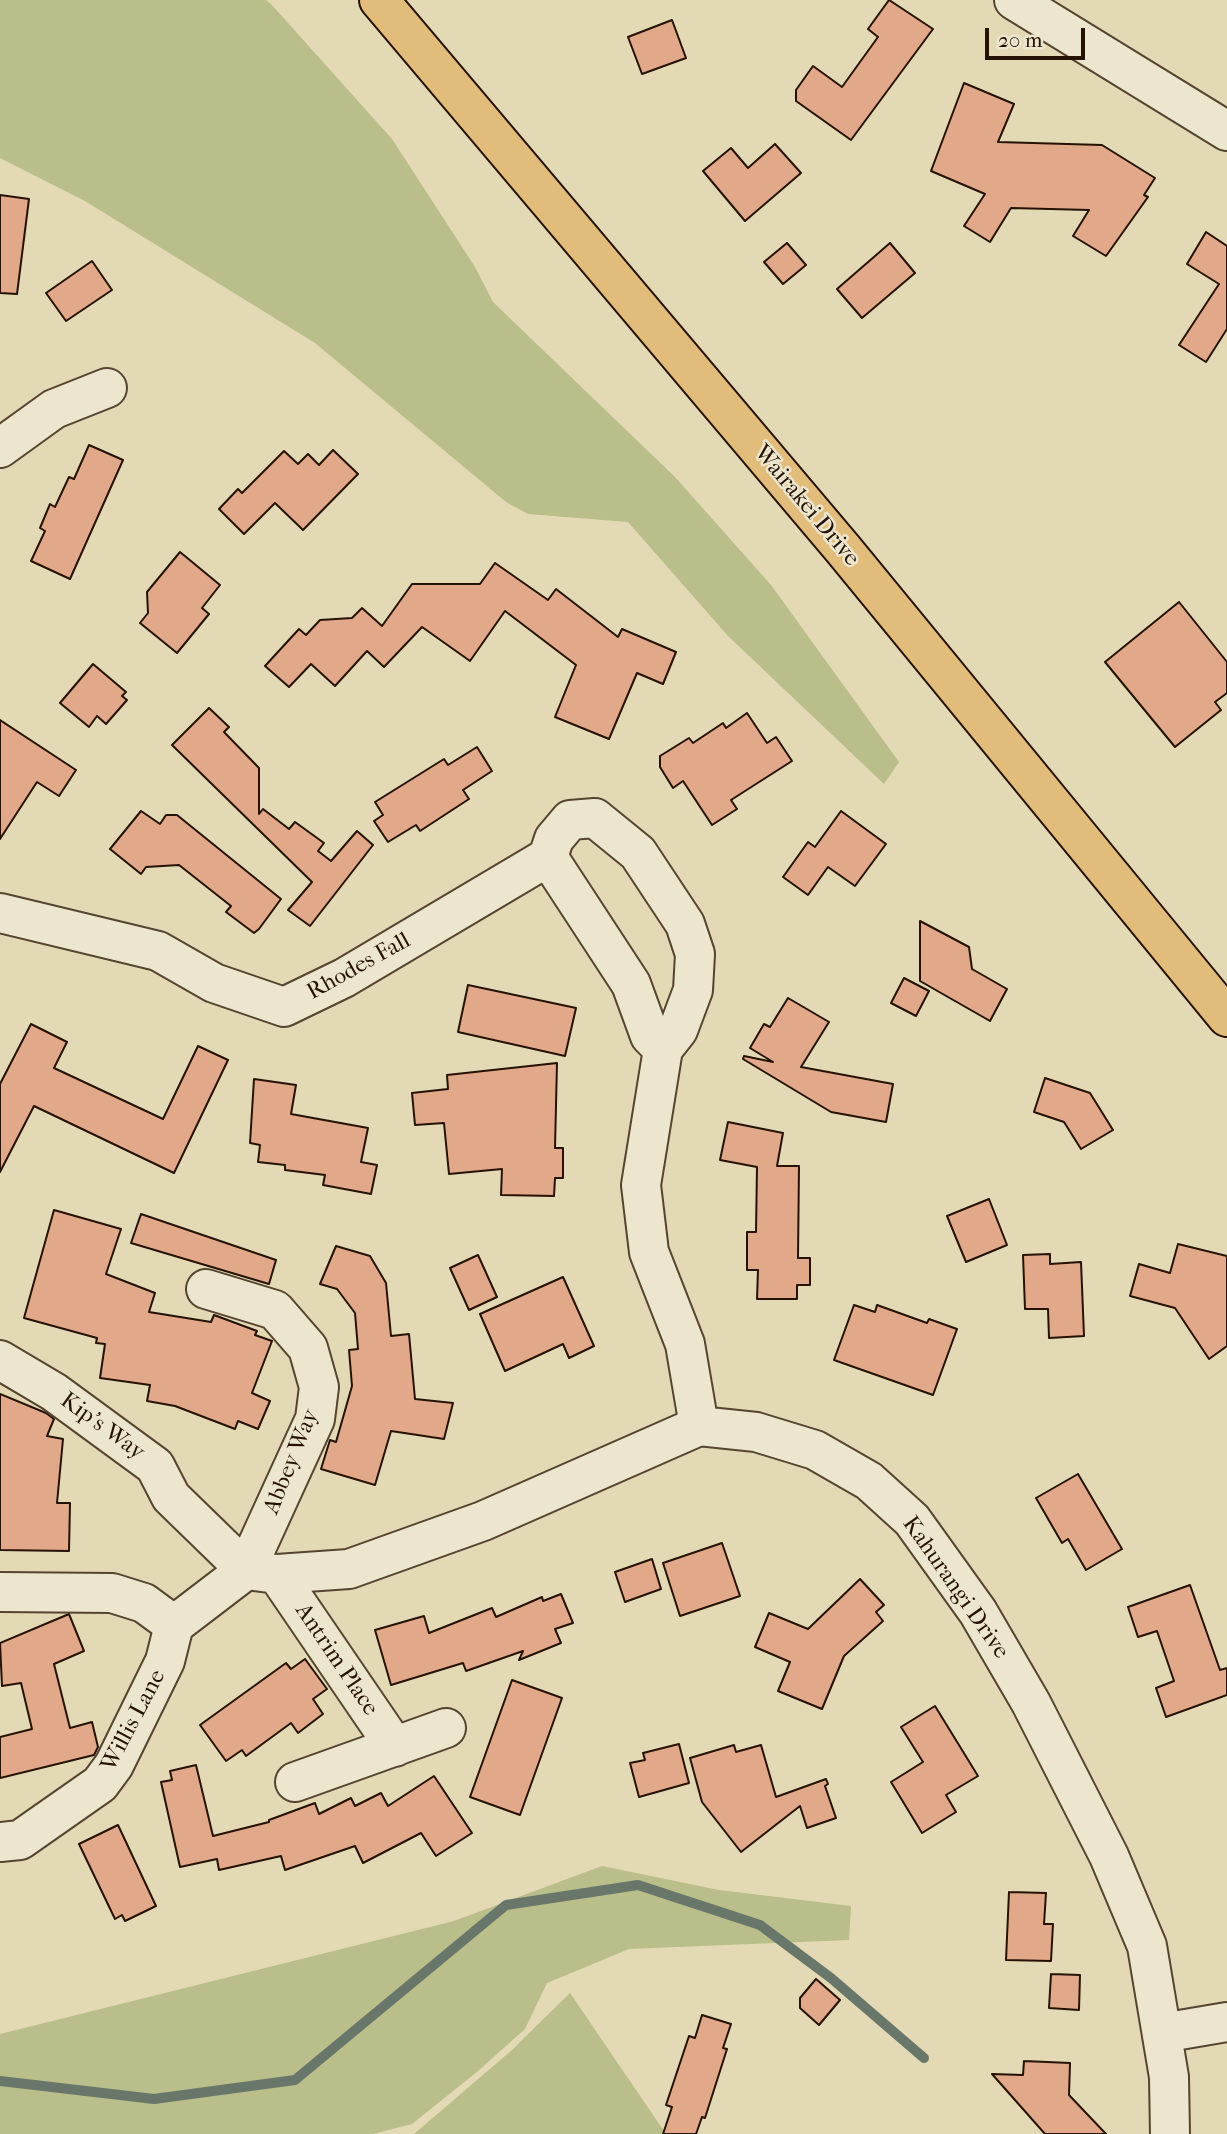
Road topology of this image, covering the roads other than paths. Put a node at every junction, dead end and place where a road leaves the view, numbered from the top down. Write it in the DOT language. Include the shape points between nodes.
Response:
graph roads {
  1 [pos="379,0"];
  2 [pos="1014,0"];
  3 [pos="1227,131"];
  4 [pos="107,388"];
  5 [pos="0,448"];
  6 [pos="548,858"];
  7 [pos="0,914"];
  8 [pos="1227,1017"];
  9 [pos="663,1049"];
  10 [pos="206,1289"];
  11 [pos="0,1360"];
  12 [pos="699,1426"];
  13 [pos="261,1572"];
  14 [pos="0,1592"];
  15 [pos="174,1625"];
  16 [pos="446,1728"];
  17 [pos="395,1746"];
  18 [pos="295,1782"];
  19 [pos="0,1842"];
  20 [pos="1227,2022"];
  21 [pos="1162,2033"];
  22 [pos="1170,2134"];
  1 -- 8 [label="main road, Wairakei Drive" via="843,549"];
  2 -- 3 [label="street"];
  4 -- 5 [label="street" via="54,409"];
  6 -- 7 [label="street, Rhodes Fall" via="344,978 284,1007 214,983 158,951"];
  6 -- 9 [label="street" via="631,984 650,1036"];
  6 -- 9 [label="street" via="554,839 570,820 595,818 638,853 685,924 695,954 693,990 678,1030"];
  9 -- 12 [label="street" via="641,1185 649,1252 685,1344"];
  10 -- 13 [label="street, Abbey Way" via="275,1310 308,1348 319,1387 315,1419"];
  11 -- 13 [label="street, Kip's Way" via="54,1392 155,1466 170,1497"];
  12 -- 13 [label="street, Kahurangi Drive" via="482,1521 349,1570"];
  12 -- 21 [label="street, Kahurangi Drive" via="756,1432 815,1450 869,1481 912,1520 985,1623 1109,1856 1147,1946"];
  13 -- 15 [label="street"];
  13 -- 17 [label="street, Antrim Place"];
  14 -- 15 [label="street" via="112,1592 144,1603"];
  15 -- 19 [label="street, Willis Lane" via="165,1661 114,1765 100,1784 19,1840"];
  16 -- 17 [label="street"];
  17 -- 18 [label="street"];
  20 -- 21 [label="street"];
  21 -- 22 [label="street, Kahurangi Drive" via="1169,2077"];
}
